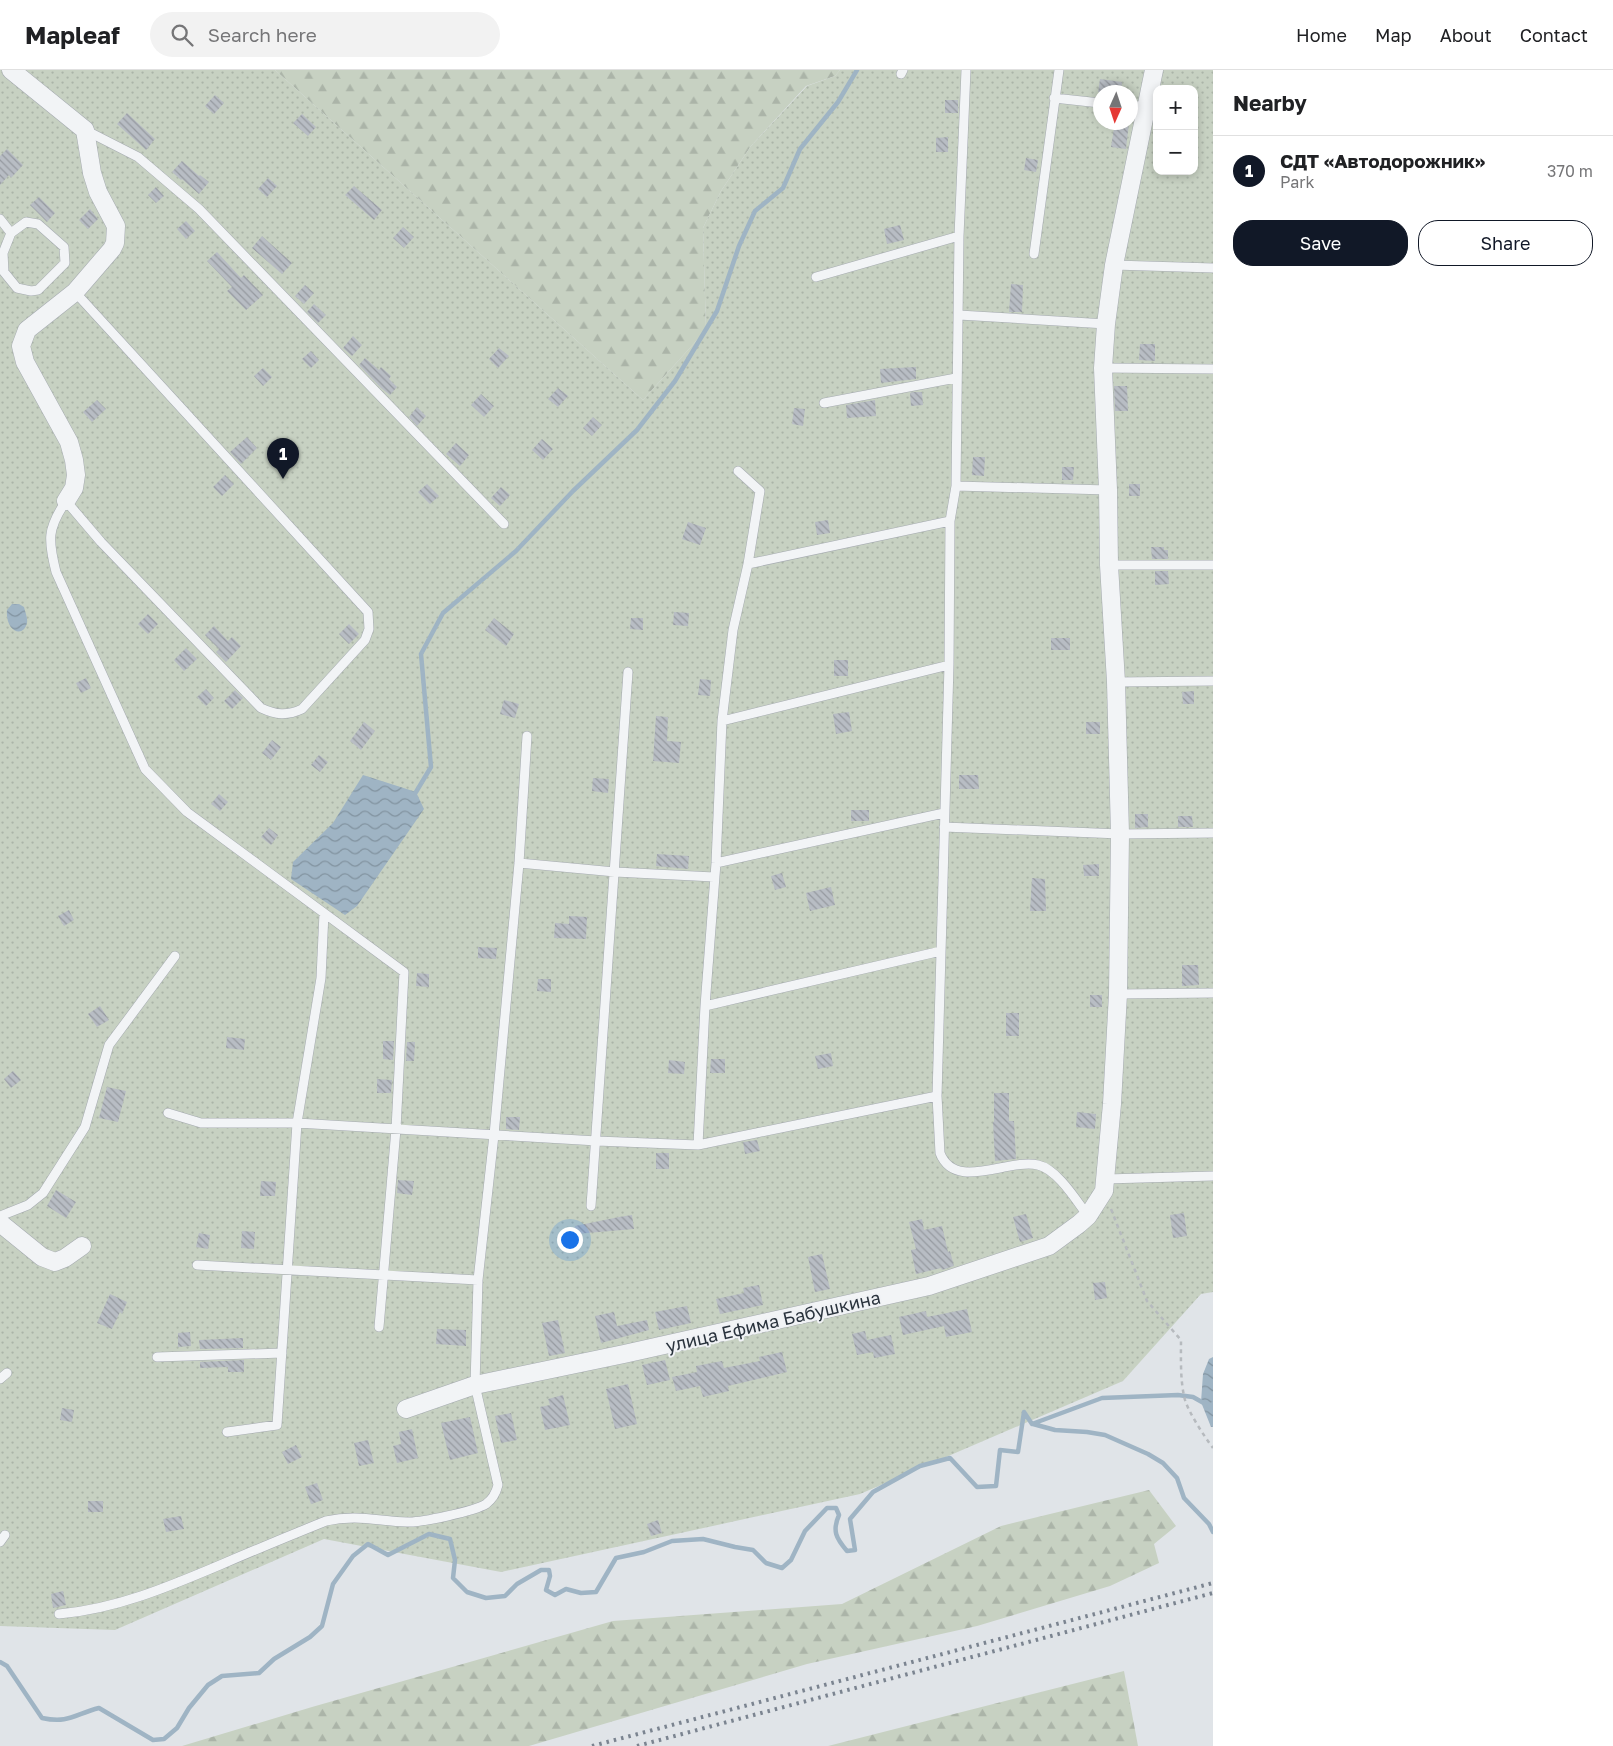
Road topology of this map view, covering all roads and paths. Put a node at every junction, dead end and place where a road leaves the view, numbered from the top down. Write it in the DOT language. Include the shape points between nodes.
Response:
graph roads {
  1 [pos="11,70"];
  2 [pos="966,70"];
  3 [pos="1059,70"];
  4 [pos="1154,70"];
  5 [pos="1054,98"];
  6 [pos="1093,102"];
  7 [pos="1139,106"];
  8 [pos="85,130"];
  9 [pos="0,219"];
  10 [pos="11,233"];
  11 [pos="959,236"];
  12 [pos="1034,254"];
  13 [pos="1114,265"];
  14 [pos="1213,268"];
  15 [pos="2,271"];
  16 [pos="816,278"];
  17 [pos="75,292"];
  18 [pos="958,315"];
  19 [pos="1106,324"];
  20 [pos="1104,368"];
  21 [pos="1213,369"];
  22 [pos="956,378"];
  23 [pos="824,403"];
  24 [pos="738,471"];
  25 [pos="956,486"];
  26 [pos="1108,490"];
  27 [pos="66,501"];
  28 [pos="950,521"];
  29 [pos="504,524"];
  30 [pos="748,564"];
  31 [pos="1109,565"];
  32 [pos="1213,565"];
  33 [pos="949,666"];
  34 [pos="628,672"];
  35 [pos="1213,681"];
  36 [pos="1116,682"];
  37 [pos="722,722"];
  38 [pos="527,736"];
  39 [pos="944,813"];
  40 [pos="944,828"];
  41 [pos="1120,834"];
  42 [pos="1213,834"];
  43 [pos="519,863"];
  44 [pos="716,863"];
  45 [pos="615,872"];
  46 [pos="714,877"];
  47 [pos="324,913"];
  48 [pos="941,952"];
  49 [pos="175,956"];
  50 [pos="1213,993"];
  51 [pos="1118,994"];
  52 [pos="705,1006"];
  53 [pos="937,1096"];
  54 [pos="168,1113"];
  55 [pos="297,1123"];
  56 [pos="396,1128"];
  57 [pos="494,1135"];
  58 [pos="597,1141"];
  59 [pos="698,1145"];
  60 [pos="1213,1176"];
  61 [pos="1105,1185"];
  62 [pos="591,1206"];
  63 [pos="0,1216"];
  64 [pos="1088,1216"];
  65 [pos="0,1223"];
  66 [pos="82,1246"];
  67 [pos="196,1265"];
  68 [pos="289,1270"];
  69 [pos="384,1275"];
  70 [pos="478,1280"];
  71 [pos="379,1327"];
  72 [pos="282,1353"];
  73 [pos="157,1357"];
  74 [pos="7,1372"];
  75 [pos="0,1380"];
  76 [pos="475,1385"];
  77 [pos="406,1408"];
  78 [pos="227,1432"];
  79 [pos="1213,1448"];
  80 [pos="59,1614"];
  1 -- 8 [label="street"];
  2 -- 11 [label="lane"];
  3 -- 5 [label="lane"];
  4 -- 7 [label="street"];
  5 -- 6 [label="lane"];
  5 -- 12 [label="lane"];
  7 -- 13 [label="street"];
  8 -- 17 [label="street" via="92,173 116,226 116,235 112,249"];
  8 -- 29 [label="lane" via="138,157 199,209"];
  9 -- 10 [label="lane"];
  10 -- 15 [label="lane" via="3,253"];
  10 -- 15 [label="lane" via="26,222 38,224 64,247 65,263 38,290 17,288"];
  11 -- 16 [label="lane"];
  11 -- 18 [label="lane"];
  13 -- 14 [label="lane"];
  13 -- 19 [label="street"];
  17 -- 27 [label="street" via="26,330 21,346 25,362 69,442 76,476 74,488"];
  17 -- 27 [label="lane" via="368,612 369,629 365,640 302,709 283,714 261,708 101,542"];
  18 -- 19 [label="lane"];
  18 -- 22 [label="lane"];
  19 -- 20 [label="street"];
  20 -- 21 [label="lane"];
  20 -- 26 [label="street"];
  22 -- 23 [label="lane"];
  22 -- 25 [label="lane"];
  24 -- 30 [label="lane" via="760,491"];
  25 -- 26 [label="lane"];
  25 -- 28 [label="lane"];
  26 -- 31 [label="street"];
  27 -- 47 [label="lane" via="51,531 50,548 56,572 145,769 187,812"];
  28 -- 30 [label="lane"];
  28 -- 33 [label="lane"];
  30 -- 37 [label="lane" via="733,630"];
  31 -- 32 [label="lane"];
  31 -- 36 [label="street"];
  33 -- 37 [label="lane"];
  33 -- 39 [label="lane"];
  34 -- 45 [label="lane"];
  35 -- 36 [label="lane"];
  36 -- 41 [label="street"];
  37 -- 44 [label="lane"];
  38 -- 43 [label="lane"];
  39 -- 40 [label="lane"];
  39 -- 44 [label="lane"];
  40 -- 41 [label="lane"];
  40 -- 48 [label="lane"];
  41 -- 42 [label="lane"];
  41 -- 51 [label="street"];
  43 -- 45 [label="lane"];
  43 -- 57 [label="lane"];
  44 -- 46 [label="lane"];
  45 -- 46 [label="lane"];
  45 -- 58 [label="lane"];
  46 -- 52 [label="lane"];
  47 -- 55 [label="lane" via="321,978"];
  47 -- 56 [label="lane" via="404,972"];
  48 -- 52 [label="lane"];
  48 -- 53 [label="lane"];
  49 -- 63 [label="lane" via="109,1045 85,1127 43,1193 28,1205"];
  50 -- 51 [label="lane"];
  51 -- 61 [label="street"];
  52 -- 59 [label="lane"];
  53 -- 59 [label="lane"];
  53 -- 64 [label="lane" via="940,1153 948,1167 967,1172 1038,1165 1054,1173"];
  54 -- 55 [label="lane" via="201,1123"];
  55 -- 56 [label="lane"];
  55 -- 68 [label="lane"];
  56 -- 57 [label="lane"];
  56 -- 69 [label="lane"];
  57 -- 58 [label="lane"];
  57 -- 70 [label="lane"];
  58 -- 59 [label="lane"];
  58 -- 62 [label="lane"];
  60 -- 61 [label="lane"];
  61 -- 64 [label="street, улица Ефима Бабушкина"];
  61 -- 79 [label="path" via="1147,1301 1181,1340 1185,1400"];
  64 -- 76 [label="street, улица Ефима Бабушкина" via="1049,1246 929,1286"];
  65 -- 66 [label="street" via="42,1257 55,1262"];
  67 -- 68 [label="lane"];
  68 -- 69 [label="lane"];
  68 -- 72 [label="lane"];
  69 -- 70 [label="lane"];
  69 -- 71 [label="lane"];
  70 -- 76 [label="lane"];
  72 -- 73 [label="lane"];
  72 -- 78 [label="lane" via="278,1425"];
  74 -- 75 [label="lane"];
  76 -- 77 [label="street, улица Ефима Бабушкина"];
  76 -- 80 [label="lane" via="498,1486 495,1496 486,1504 469,1511 409,1522 356,1517 326,1520 126,1602"];
}
